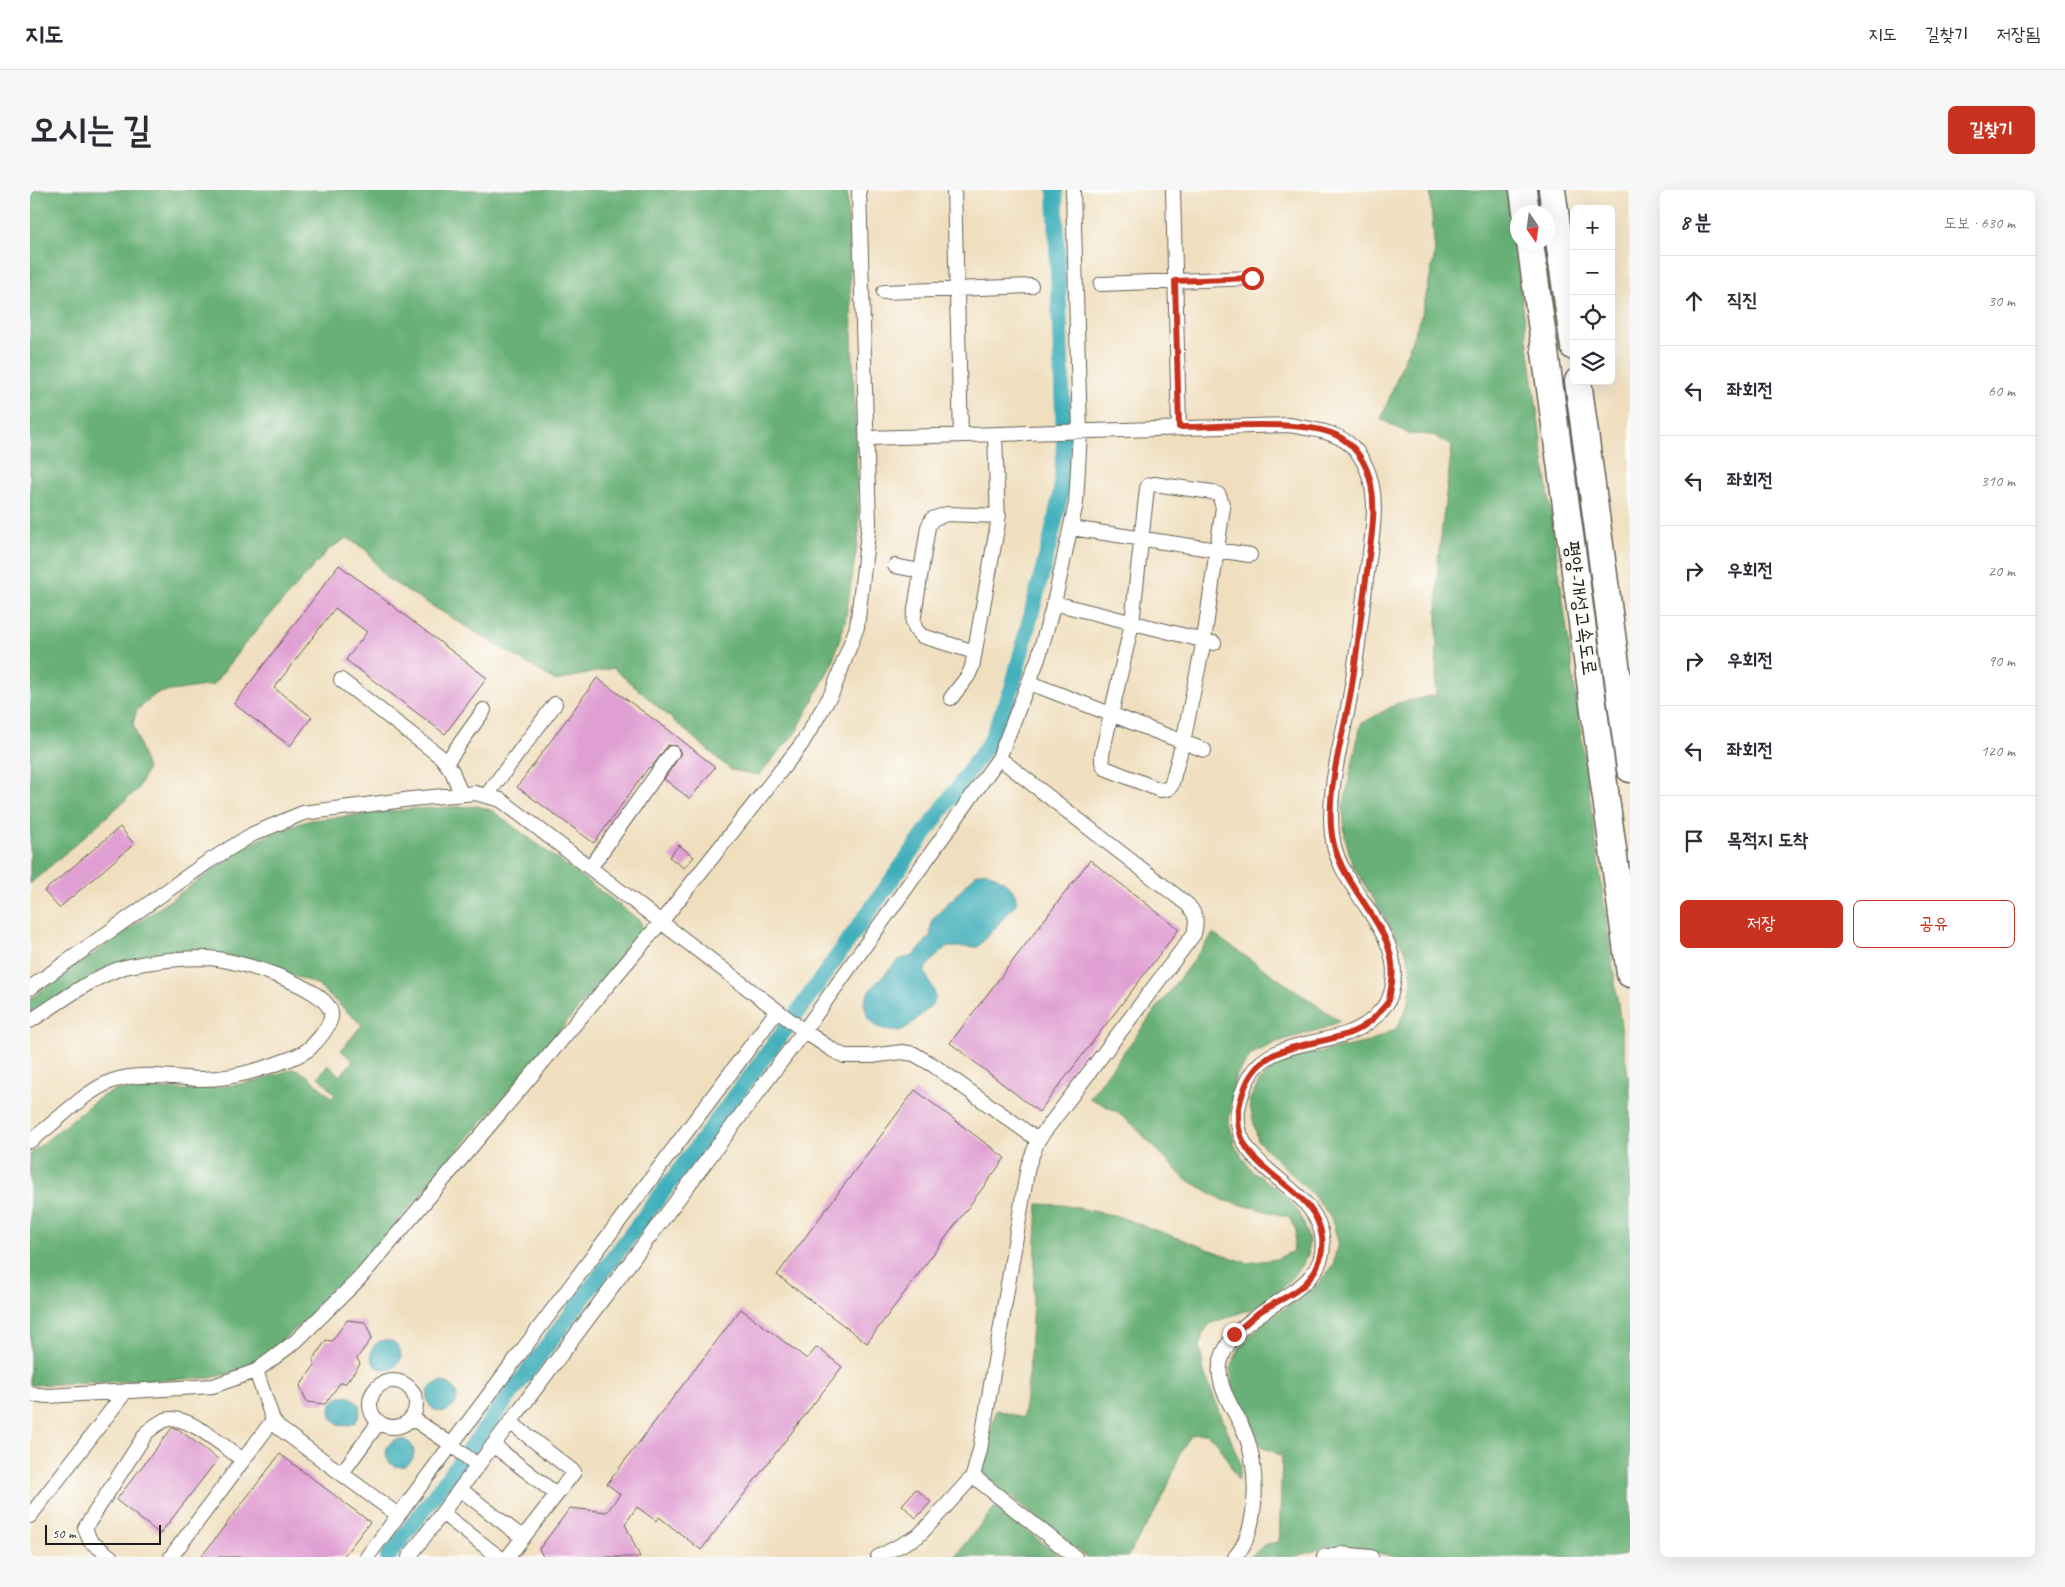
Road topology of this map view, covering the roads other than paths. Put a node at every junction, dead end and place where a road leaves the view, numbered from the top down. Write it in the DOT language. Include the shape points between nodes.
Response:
graph roads {
  1 [pos="859,190"];
  2 [pos="954,190"];
  3 [pos="1073,190"];
  4 [pos="1173,190"];
  5 [pos="1523,190"];
  6 [pos="1552,190"];
  7 [pos="1525,205"];
  8 [pos="1531,250"];
  9 [pos="1252,278"];
  10 [pos="1175,281"];
  11 [pos="1101,284"];
  12 [pos="1031,286"];
  13 [pos="957,289"];
  14 [pos="884,292"];
  15 [pos="1573,340"];
  16 [pos="1579,385"];
  17 [pos="1179,427"];
  18 [pos="1076,432"];
  19 [pos="995,434"];
  20 [pos="961,435"];
  21 [pos="867,438"];
  22 [pos="999,516"];
  23 [pos="1071,528"];
  24 [pos="1142,539"];
  25 [pos="1218,550"];
  26 [pos="1250,555"];
  27 [pos="895,566"];
  28 [pos="920,571"];
  29 [pos="1054,603"];
  30 [pos="1132,622"];
  31 [pos="1209,642"];
  32 [pos="975,652"];
  33 [pos="341,680"];
  34 [pos="1030,683"];
  35 [pos="951,698"];
  36 [pos="556,704"];
  37 [pos="484,710"];
  38 [pos="1111,714"];
  39 [pos="1184,742"];
  40 [pos="1204,750"];
  41 [pos="672,753"];
  42 [pos="999,758"];
  43 [pos="446,763"];
  44 [pos="1630,769"];
  45 [pos="462,794"];
  46 [pos="486,796"];
  47 [pos="590,868"];
  48 [pos="661,922"];
  49 [pos="1630,974"];
  50 [pos="30,988"];
  51 [pos="30,1021"];
  52 [pos="791,1021"];
  53 [pos="1038,1140"];
  54 [pos="30,1141"];
  55 [pos="256,1371"];
  56 [pos="126,1391"];
  57 [pos="30,1394"];
  58 [pos="412,1418"];
  59 [pos="273,1420"];
  60 [pos="379,1422"];
  61 [pos="510,1422"];
  62 [pos="493,1445"];
  63 [pos="455,1447"];
  64 [pos="242,1460"];
  65 [pos="474,1462"];
  66 [pos="342,1473"];
  67 [pos="973,1476"];
  68 [pos="460,1489"];
  69 [pos="556,1494"];
  70 [pos="442,1513"];
  71 [pos="398,1515"];
  72 [pos="30,1516"];
  73 [pos="523,1538"];
  74 [pos="111,1557"];
  75 [pos="172,1557"];
  76 [pos="366,1557"];
  77 [pos="409,1557"];
  78 [pos="499,1557"];
  79 [pos="508,1557"];
  80 [pos="878,1557"];
  81 [pos="1075,1557"];
  82 [pos="1235,1557"];
  83 [pos="1324,1557"];
  84 [pos="1371,1557"];
  1 -- 21 [label="street"];
  2 -- 13 [label="street"];
  3 -- 18 [label="street"];
  4 -- 10 [label="street"];
  5 -- 7 [label="highway"];
  6 -- 15 [label="highway"];
  8 -- 49 [label="highway, 평양-개성고속도로"];
  9 -- 10 [label="street"];
  10 -- 11 [label="street"];
  10 -- 17 [label="street"];
  12 -- 13 [label="street"];
  13 -- 14 [label="street"];
  13 -- 20 [label="street"];
  16 -- 44 [label="highway, 평양-개성고속도로"];
  17 -- 18 [label="street"];
  17 -- 82 [label="street" via="1288,425 1333,434 1345,440 1365,465 1371,480 1374,511 1352,683 1331,798 1331,820 1336,855 1384,935 1392,954 1394,974 1388,1000 1374,1020 1338,1038 1279,1051 1263,1061 1249,1076 1239,1102 1237,1118 1241,1137 1253,1157 1300,1197 1313,1213 1321,1230 1323,1246 1318,1266 1308,1281 1259,1313 1234,1334 1220,1362 1221,1384 1244,1430 1253,1465 1254,1510 1246,1539"];
  18 -- 19 [label="street"];
  18 -- 23 [label="street" via="1076,503"];
  19 -- 20 [label="street"];
  19 -- 22 [label="street"];
  20 -- 21 [label="street"];
  21 -- 48 [label="street" via="870,524 865,571 856,627 832,693 801,745"];
  22 -- 28 [label="street" via="947,514 932,519"];
  22 -- 32 [label="street"];
  23 -- 24 [label="street"];
  23 -- 29 [label="street"];
  24 -- 25 [label="street"];
  24 -- 25 [label="street" via="1147,488 1150,485 1212,492 1220,495 1223,507"];
  24 -- 30 [label="street"];
  25 -- 26 [label="street"];
  25 -- 31 [label="street"];
  27 -- 28 [label="street"];
  28 -- 32 [label="street" via="912,616 916,630 922,636"];
  29 -- 30 [label="street"];
  29 -- 34 [label="street"];
  30 -- 31 [label="street"];
  30 -- 38 [label="street"];
  31 -- 39 [label="street"];
  32 -- 35 [label="street" via="968,676"];
  33 -- 43 [label="street"];
  34 -- 38 [label="street"];
  34 -- 42 [label="street"];
  36 -- 46 [label="street"];
  37 -- 43 [label="street"];
  38 -- 39 [label="street"];
  38 -- 39 [label="street" via="1102,754 1105,768 1160,790 1172,786"];
  39 -- 40 [label="street"];
  41 -- 47 [label="street"];
  42 -- 52 [label="street"];
  42 -- 53 [label="street" via="1188,905 1197,922 1194,934"];
  43 -- 45 [label="street"];
  45 -- 46 [label="street"];
  45 -- 50 [label="street" via="303,813 253,834 206,863"];
  46 -- 47 [label="street" via="501,800"];
  47 -- 48 [label="street"];
  48 -- 52 [label="street"];
  48 -- 55 [label="street" via="358,1280 296,1341"];
  51 -- 54 [label="street" via="99,978 125,967 208,958 242,964 286,979 320,996 332,1014 330,1022 309,1049 286,1061 250,1072 205,1079 146,1076 110,1082 94,1090"];
  52 -- 53 [label="street" via="844,1056 914,1054"];
  52 -- 61 [label="street"];
  52 -- 63 [label="street"];
  53 -- 67 [label="street" via="1028,1166"];
  55 -- 56 [label="street" via="213,1386"];
  55 -- 59 [label="street"];
  56 -- 57 [label="street" via="48,1396"];
  56 -- 72 [label="street"];
  58 -- 60 [label="street" via="400,1426 386,1426"];
  58 -- 60 [label="street" via="417,1404 413,1390 401,1381 387,1381 380,1384 371,1396 371,1410"];
  58 -- 63 [label="street"];
  59 -- 64 [label="street"];
  59 -- 66 [label="street" via="279,1428"];
  60 -- 66 [label="street"];
  61 -- 62 [label="street"];
  61 -- 69 [label="street" via="574,1472"];
  62 -- 65 [label="street"];
  62 -- 69 [label="street"];
  63 -- 65 [label="street"];
  63 -- 71 [label="street"];
  64 -- 74 [label="street" via="184,1420 170,1419 157,1424 147,1432 85,1528 90,1541"];
  64 -- 75 [label="street"];
  65 -- 68 [label="street"];
  66 -- 71 [label="street"];
  67 -- 80 [label="street" via="918,1536"];
  67 -- 81 [label="street"];
  68 -- 70 [label="street"];
  68 -- 73 [label="street"];
  69 -- 73 [label="street"];
  70 -- 77 [label="street"];
  70 -- 78 [label="street"];
  71 -- 76 [label="street"];
  73 -- 79 [label="street"];
  83 -- 84 [label="street" via="1341,1554"];
}
